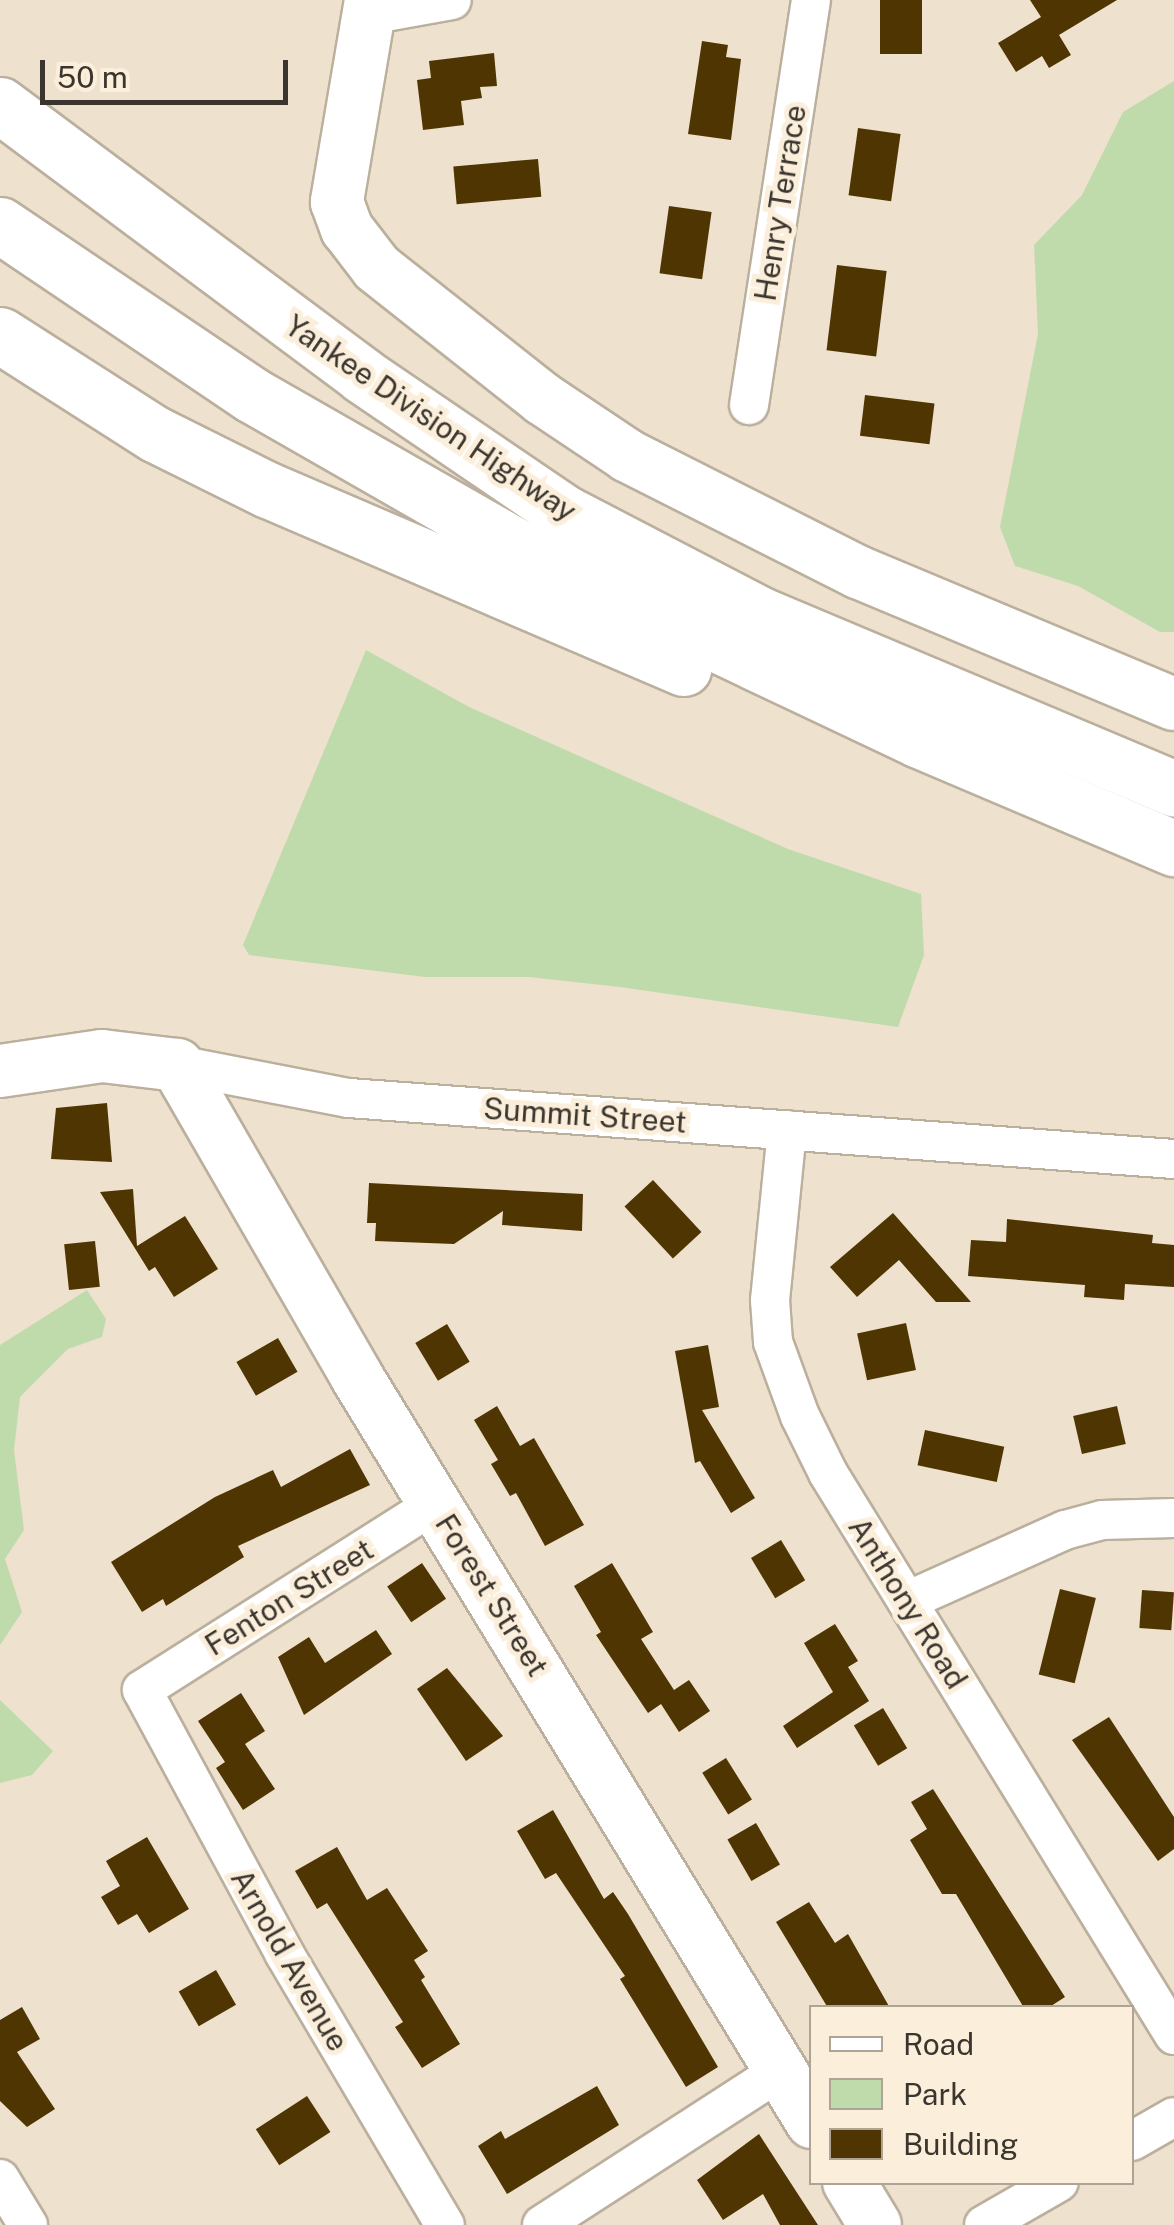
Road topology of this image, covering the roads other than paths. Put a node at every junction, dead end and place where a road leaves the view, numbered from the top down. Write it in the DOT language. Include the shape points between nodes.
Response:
graph roads {
  1 [pos="452,0"];
  2 [pos="811,0"];
  3 [pos="370,8"];
  4 [pos="0,105"];
  5 [pos="0,225"];
  6 [pos="0,336"];
  7 [pos="23,356"];
  8 [pos="749,405"];
  9 [pos="1174,704"];
  10 [pos="1174,789"];
  11 [pos="1082,809"];
  12 [pos="1174,848"];
  13 [pos="177,1065"];
  14 [pos="0,1070"];
  15 [pos="787,1130"];
  16 [pos="1174,1159"];
  17 [pos="436,1504"];
  18 [pos="1174,1518"];
  19 [pos="906,1601"];
  20 [pos="142,1690"];
  21 [pos="1174,2035"];
  22 [pos="780,2071"];
  23 [pos="809,2117"];
  24 [pos="1174,2117"];
  25 [pos="1134,2140"];
  26 [pos="0,2179"];
  27 [pos="851,2185"];
  28 [pos="1054,2185"];
  29 [pos="28,2225"];
  30 [pos="445,2225"];
  31 [pos="542,2225"];
  32 [pos="875,2225"];
  33 [pos="984,2225"];
  1 -- 3 [label="street"];
  2 -- 8 [label="street, Henry Terrace"];
  3 -- 9 [label="street" via="337,202 377,268 628,456 858,572"];
  4 -- 10 [label="highway, Yankee Division Highway" via="391,396 563,512 760,614"];
  5 -- 11 [label="highway, Yankee Division Highway" via="252,395 547,564 705,643"];
  6 -- 7 [label="highway"];
  7 -- 11 [label="highway" via="268,490 591,632"];
  11 -- 12 [label="highway, Yankee Division Highway"];
  13 -- 14 [label="street, Summit Street" via="84,1057"];
  13 -- 15 [label="street, Summit Street" via="349,1098"];
  13 -- 17 [label="street, Forest Street"];
  15 -- 16 [label="street, Summit Street"];
  15 -- 19 [label="street, Anthony Road" via="772,1254 773,1342 828,1473"];
  17 -- 20 [label="street, Fenton Street"];
  17 -- 22 [label="street, Forest Street"];
  18 -- 19 [label="street" via="1102,1520 1066,1530"];
  19 -- 21 [label="street, Anthony Road"];
  20 -- 30 [label="street, Arnold Avenue" via="284,1953"];
  22 -- 23 [label="street, Forest Street"];
  22 -- 31 [label="street"];
  24 -- 25 [label="street"];
  26 -- 29 [label="street"];
  27 -- 32 [label="street"];
  28 -- 33 [label="street"];
}
